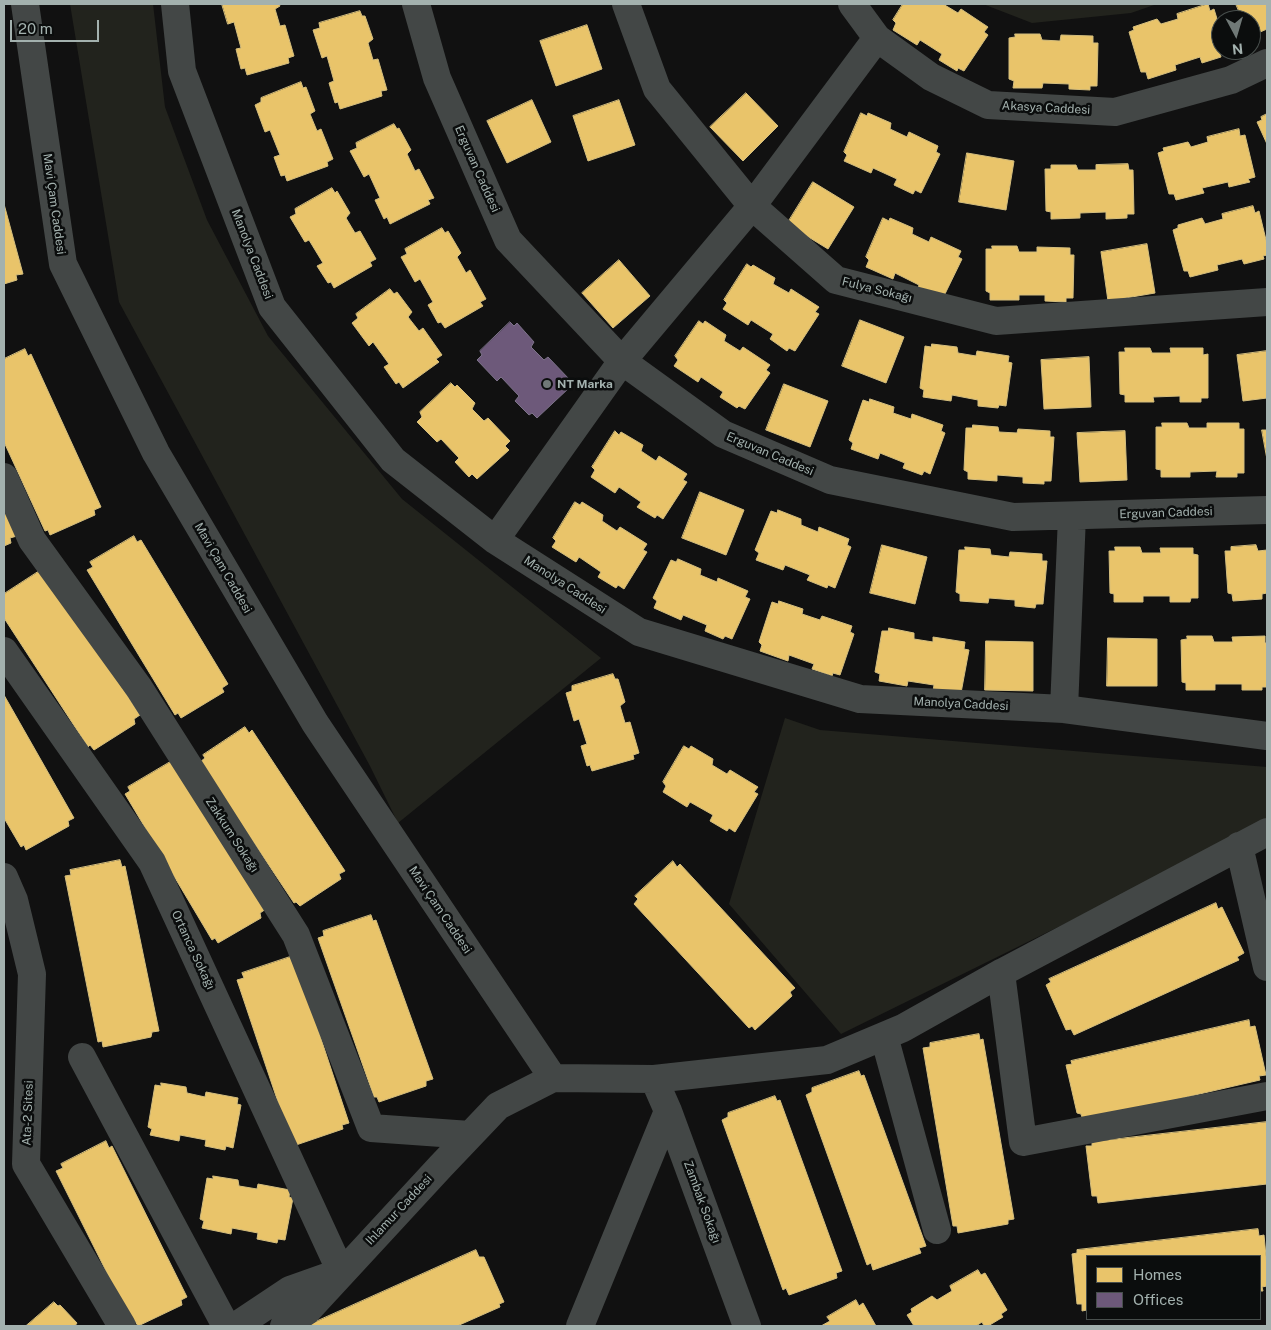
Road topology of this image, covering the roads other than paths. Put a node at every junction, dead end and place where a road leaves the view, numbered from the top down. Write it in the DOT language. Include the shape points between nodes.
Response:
graph roads {
  1 [pos="25,4"];
  2 [pos="175,4"];
  3 [pos="416,4"];
  4 [pos="626,4"];
  5 [pos="852,4"];
  6 [pos="877,38"];
  7 [pos="1267,63"];
  8 [pos="752,206"];
  9 [pos="1267,302"];
  10 [pos="622,361"];
  11 [pos="4,477"];
  12 [pos="1267,510"];
  13 [pos="1072,516"];
  14 [pos="495,540"];
  15 [pos="4,651"];
  16 [pos="1064,709"];
  17 [pos="1267,736"];
  18 [pos="1267,832"];
  19 [pos="1239,846"];
  20 [pos="4,877"];
  21 [pos="1267,967"];
  22 [pos="1001,972"];
  23 [pos="884,1036"];
  24 [pos="82,1057"];
  25 [pos="553,1078"];
  26 [pos="654,1079"];
  27 [pos="1267,1096"];
  28 [pos="668,1111"];
  29 [pos="470,1135"];
  30 [pos="937,1230"];
  31 [pos="341,1272"];
  32 [pos="122,1326"];
  33 [pos="226,1326"];
  34 [pos="236,1326"];
  35 [pos="284,1326"];
  36 [pos="580,1326"];
  37 [pos="748,1326"];
  1 -- 25 [label="street, Mavi Çam Caddesi" via="63,264 151,444 315,723"];
  2 -- 14 [label="street, Manolya Caddesi" via="182,71 272,307 393,460"];
  3 -- 10 [label="street, Erguvan Caddesi" via="437,78 508,240"];
  4 -- 8 [label="street, Fulya Sokağı" via="657,89"];
  5 -- 6 [label="street, Akasya Caddesi"];
  6 -- 7 [label="street, Akasya Caddesi" via="931,77 988,105 1115,112 1231,80"];
  6 -- 8 [label="street"];
  8 -- 9 [label="street, Fulya Sokağı" via="836,280 996,321"];
  8 -- 10 [label="street"];
  10 -- 13 [label="street, Erguvan Caddesi" via="723,434 830,480 1013,517"];
  10 -- 14 [label="street"];
  11 -- 29 [label="street, Zakkum Sokağı" via="32,540 138,688 296,935 371,1128"];
  12 -- 13 [label="street, Erguvan Caddesi"];
  13 -- 16 [label="street"];
  14 -- 16 [label="street, Manolya Caddesi" via="639,632 860,700"];
  15 -- 31 [label="street, Ortanca Sokağı" via="152,862"];
  16 -- 17 [label="street, Manolya Caddesi"];
  18 -- 19 [label="street"];
  19 -- 21 [label="street"];
  19 -- 22 [label="street"];
  20 -- 32 [label="street, Ata-2 Sitesi" via="14,900 32,974 26,1164"];
  22 -- 23 [label="street"];
  22 -- 27 [label="street" via="1023,1142"];
  23 -- 26 [label="street" via="827,1060"];
  23 -- 30 [label="street"];
  24 -- 33 [label="street"];
  25 -- 26 [label="street"];
  25 -- 29 [label="street, Ihlamur Caddesi" via="498,1106"];
  26 -- 28 [label="street, Zambak Sokağı"];
  28 -- 36 [label="street"];
  28 -- 37 [label="street, Zambak Sokağı"];
  29 -- 31 [label="street, Ihlamur Caddesi"];
  31 -- 34 [label="street, Ihlamur Caddesi" via="290,1290"];
  31 -- 35 [label="street" via="307,1311"];
}
